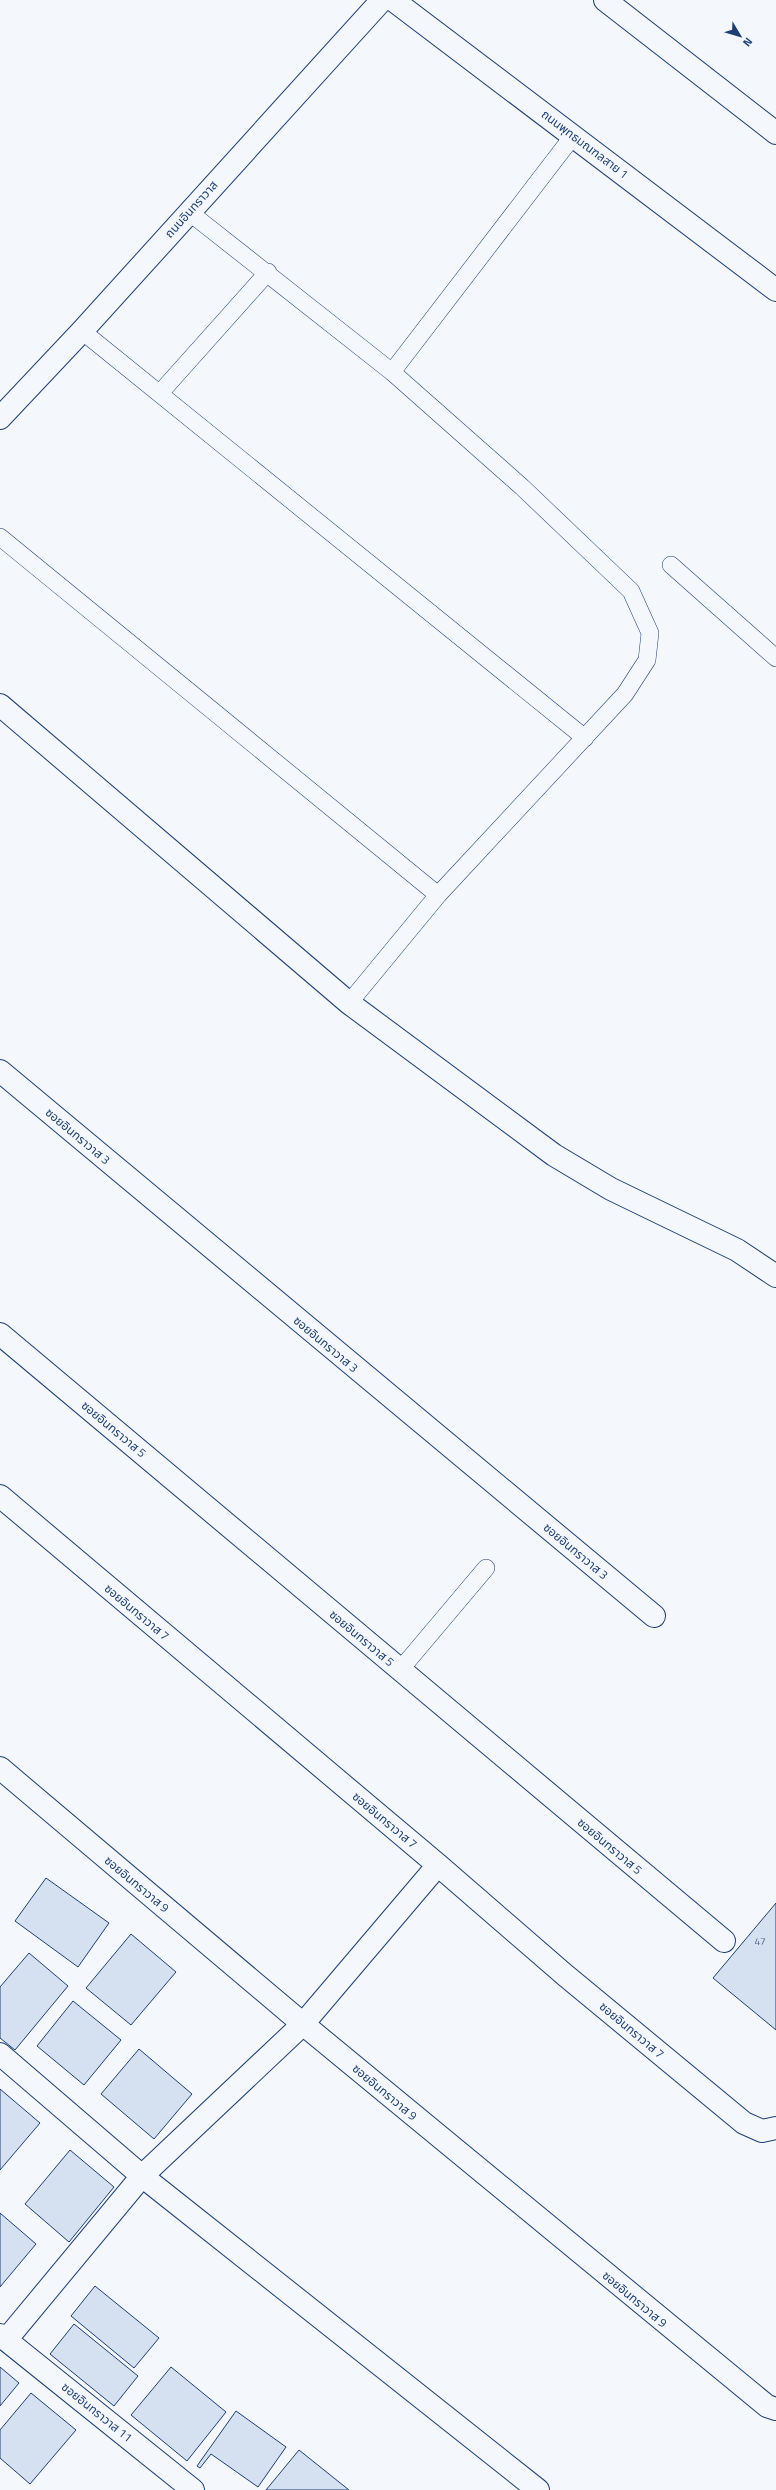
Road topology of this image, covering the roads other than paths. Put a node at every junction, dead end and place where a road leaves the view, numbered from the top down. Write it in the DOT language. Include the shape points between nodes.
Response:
graph roads {
  1 [pos="382,0"];
  2 [pos="393,0"];
  3 [pos="605,0"];
  4 [pos="776,132"];
  5 [pos="573,136"];
  6 [pos="189,212"];
  7 [pos="268,272"];
  8 [pos="776,290"];
  9 [pos="82,331"];
  10 [pos="392,372"];
  11 [pos="160,393"];
  12 [pos="0,418"];
  13 [pos="0,537"];
  14 [pos="671,565"];
  15 [pos="776,658"];
  16 [pos="0,704"];
  17 [pos="585,738"];
  18 [pos="438,895"];
  19 [pos="349,1002"];
  20 [pos="0,1071"];
  21 [pos="776,1276"];
  22 [pos="0,1334"];
  23 [pos="0,1496"];
  24 [pos="486,1568"];
  25 [pos="654,1616"];
  26 [pos="400,1670"];
  27 [pos="0,1768"];
  28 [pos="438,1865"];
  29 [pos="724,1941"];
  30 [pos="303,2024"];
  31 [pos="0,2054"];
  32 [pos="776,2128"];
  33 [pos="142,2176"];
  34 [pos="3,2337"];
  35 [pos="776,2408"];
  36 [pos="193,2490"];
  37 [pos="538,2490"];
  1 -- 6 [label="street, ถนนอินทราวาส"];
  2 -- 5 [label="street, ถนนพุทธมณฑลสาย 1"];
  3 -- 4 [label="street"];
  5 -- 8 [label="street, ถนนพุทธมณฑลสาย 1"];
  5 -- 10 [label="lane"];
  6 -- 7 [label="lane"];
  6 -- 9 [label="street, ถนนอินทราวาส"];
  7 -- 10 [label="lane"];
  7 -- 11 [label="lane"];
  9 -- 11 [label="lane"];
  9 -- 12 [label="street, ถนนอินทราวาส"];
  10 -- 17 [label="lane" via="522,487 631,592 650,633 647,660 626,694"];
  11 -- 17 [label="lane"];
  13 -- 18 [label="lane"];
  14 -- 15 [label="lane"];
  16 -- 19 [label="street"];
  17 -- 18 [label="lane"];
  18 -- 19 [label="lane"];
  19 -- 21 [label="street" via="554,1155 611,1190 737,1250"];
  20 -- 25 [label="street, ซอยอินทราวาส 3"];
  22 -- 26 [label="street, ซอยอินทราวาส 5"];
  23 -- 28 [label="street, ซอยอินทราวาส 7"];
  24 -- 26 [label="lane"];
  26 -- 29 [label="street, ซอยอินทราวาส 5"];
  27 -- 30 [label="street, ซอยอินทราวาส 9"];
  28 -- 30 [label="street"];
  28 -- 32 [label="street, ซอยอินทราวาส 7" via="565,1975 744,2123 762,2131"];
  30 -- 33 [label="street"];
  30 -- 35 [label="street, ซอยอินทราวาส 9" via="740,2386 767,2406"];
  31 -- 33 [label="street"];
  33 -- 34 [label="street"];
  33 -- 37 [label="street"];
  34 -- 36 [label="street, ซอยอินทราวาส 11"];
}
